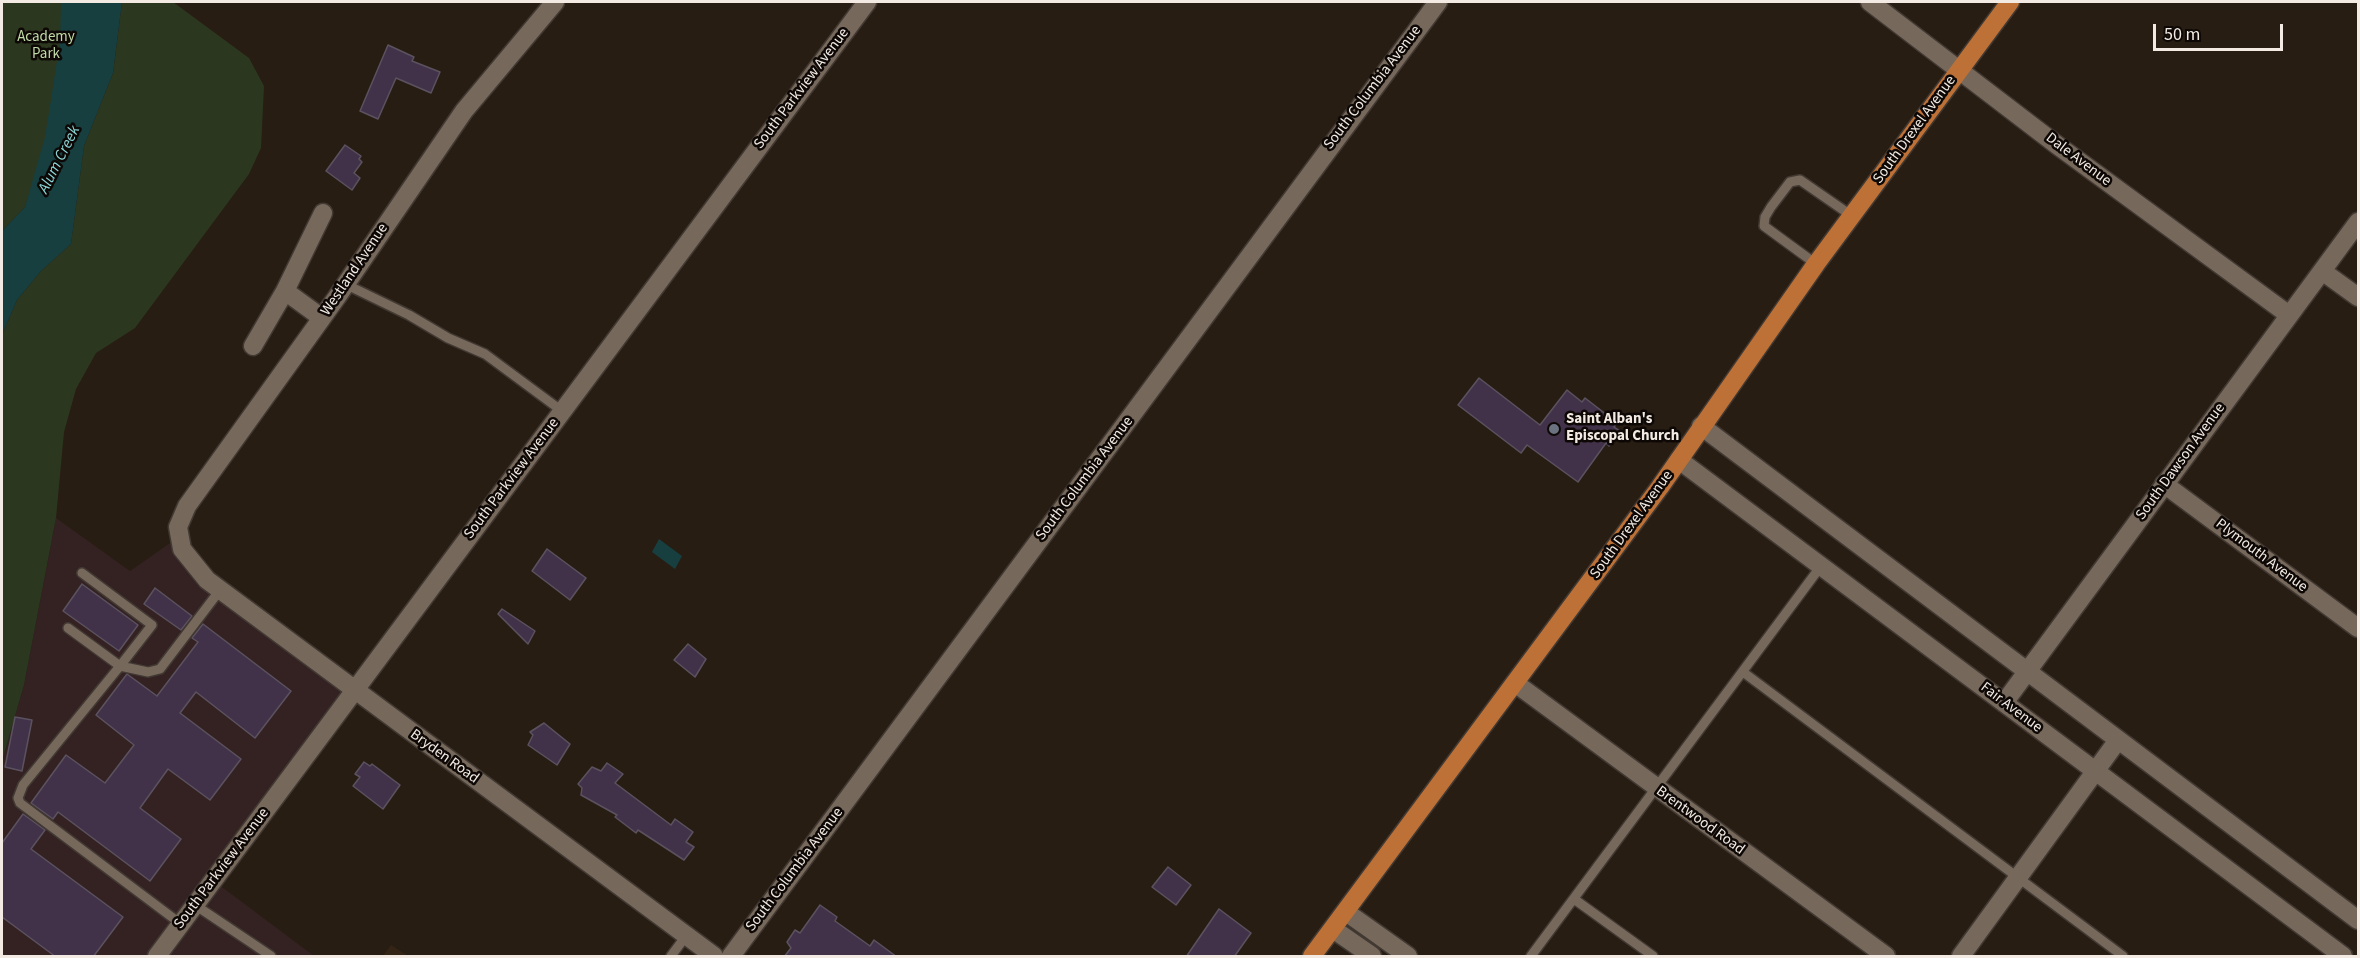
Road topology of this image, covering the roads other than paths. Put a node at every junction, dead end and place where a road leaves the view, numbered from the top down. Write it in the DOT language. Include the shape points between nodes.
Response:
graph roads {
  1 [pos="555,2"];
  2 [pos="867,2"];
  3 [pos="1438,2"];
  4 [pos="1870,2"];
  5 [pos="2010,2"];
  6 [pos="1960,69"];
  7 [pos="324,213"];
  8 [pos="1852,216"];
  9 [pos="2358,222"];
  10 [pos="1816,264"];
  11 [pos="2322,271"];
  12 [pos="345,284"];
  13 [pos="285,291"];
  14 [pos="2358,297"];
  15 [pos="2289,315"];
  16 [pos="322,318"];
  17 [pos="253,346"];
  18 [pos="562,411"];
  19 [pos="1701,426"];
  20 [pos="1679,460"];
  21 [pos="2164,484"];
  22 [pos="182,549"];
  23 [pos="1821,566"];
  24 [pos="82,573"];
  25 [pos="220,590"];
  26 [pos="68,627"];
  27 [pos="2358,628"];
  28 [pos="120,666"];
  29 [pos="1743,672"];
  30 [pos="2027,672"];
  31 [pos="1515,683"];
  32 [pos="354,691"];
  33 [pos="2004,703"];
  34 [pos="2118,740"];
  35 [pos="2095,771"];
  36 [pos="1656,789"];
  37 [pos="2018,876"];
  38 [pos="1574,899"];
  39 [pos="195,905"];
  40 [pos="1346,912"];
  41 [pos="2358,920"];
  42 [pos="181,924"];
  43 [pos="1333,929"];
  44 [pos="686,936"];
  45 [pos="157,957"];
  46 [pos="271,957"];
  47 [pos="671,957"];
  48 [pos="714,957"];
  49 [pos="731,957"];
  50 [pos="1312,957"];
  51 [pos="1371,957"];
  52 [pos="1408,957"];
  53 [pos="1531,957"];
  54 [pos="1653,957"];
  55 [pos="1886,957"];
  56 [pos="1961,957"];
  57 [pos="2123,957"];
  58 [pos="2343,957"];
  1 -- 12 [label="street, Westland Avenue" via="464,111"];
  2 -- 18 [label="street, South Parkview Avenue"];
  3 -- 49 [label="street, South Columbia Avenue"];
  4 -- 6 [label="street, Dale Avenue"];
  5 -- 6 [label="main road, South Drexel Avenue"];
  6 -- 8 [label="main road, South Drexel Avenue"];
  6 -- 15 [label="street, Dale Avenue"];
  7 -- 13 [label="street"];
  8 -- 10 [label="main road, South Drexel Avenue"];
  8 -- 10 [label="lane" via="1800,180 1790,182 1771,207 1764,226"];
  9 -- 11 [label="street, South Dawson Avenue"];
  10 -- 19 [label="main road, South Drexel Avenue"];
  11 -- 14 [label="street"];
  11 -- 15 [label="street, South Dawson Avenue"];
  12 -- 16 [label="street, Westland Avenue"];
  12 -- 18 [label="lane" via="485,354"];
  13 -- 16 [label="street"];
  13 -- 17 [label="street"];
  15 -- 21 [label="street, South Dawson Avenue"];
  16 -- 22 [label="street, Westland Avenue" via="187,506 178,527"];
  18 -- 32 [label="street, South Parkview Avenue"];
  19 -- 20 [label="main road, South Drexel Avenue"];
  19 -- 30 [label="street"];
  20 -- 23 [label="street, Fair Avenue"];
  20 -- 31 [label="main road, South Drexel Avenue"];
  21 -- 27 [label="street, Plymouth Avenue"];
  21 -- 30 [label="street, South Dawson Avenue"];
  22 -- 25 [label="street, Bryden Road" via="192,565"];
  23 -- 29 [label="lane"];
  23 -- 33 [label="street, Fair Avenue"];
  24 -- 28 [label="lane" via="152,625"];
  25 -- 28 [label="lane" via="164,666 148,672"];
  25 -- 32 [label="street, Bryden Road"];
  26 -- 28 [label="lane"];
  28 -- 42 [label="lane" via="23,785 18,798"];
  29 -- 36 [label="lane"];
  29 -- 37 [label="lane"];
  30 -- 33 [label="street, South Dawson Avenue"];
  30 -- 34 [label="street"];
  31 -- 36 [label="street, Brentwood Road"];
  31 -- 40 [label="main road, South Drexel Avenue"];
  32 -- 39 [label="street, South Parkview Avenue"];
  32 -- 44 [label="street, Bryden Road"];
  33 -- 35 [label="street, Fair Avenue"];
  34 -- 35 [label="street"];
  34 -- 41 [label="street"];
  35 -- 37 [label="street"];
  35 -- 58 [label="street, Fair Avenue"];
  36 -- 38 [label="lane"];
  36 -- 55 [label="street, Brentwood Road"];
  37 -- 56 [label="street"];
  37 -- 57 [label="lane"];
  38 -- 53 [label="lane"];
  38 -- 54 [label="lane"];
  39 -- 42 [label="street, South Parkview Avenue"];
  39 -- 46 [label="lane"];
  40 -- 43 [label="main road, South Drexel Avenue"];
  40 -- 52 [label="street"];
  42 -- 45 [label="street, South Parkview Avenue"];
  43 -- 50 [label="main road, South Drexel Avenue"];
  43 -- 51 [label="street"];
  44 -- 47 [label="lane"];
  44 -- 48 [label="street, Bryden Road"];
}
